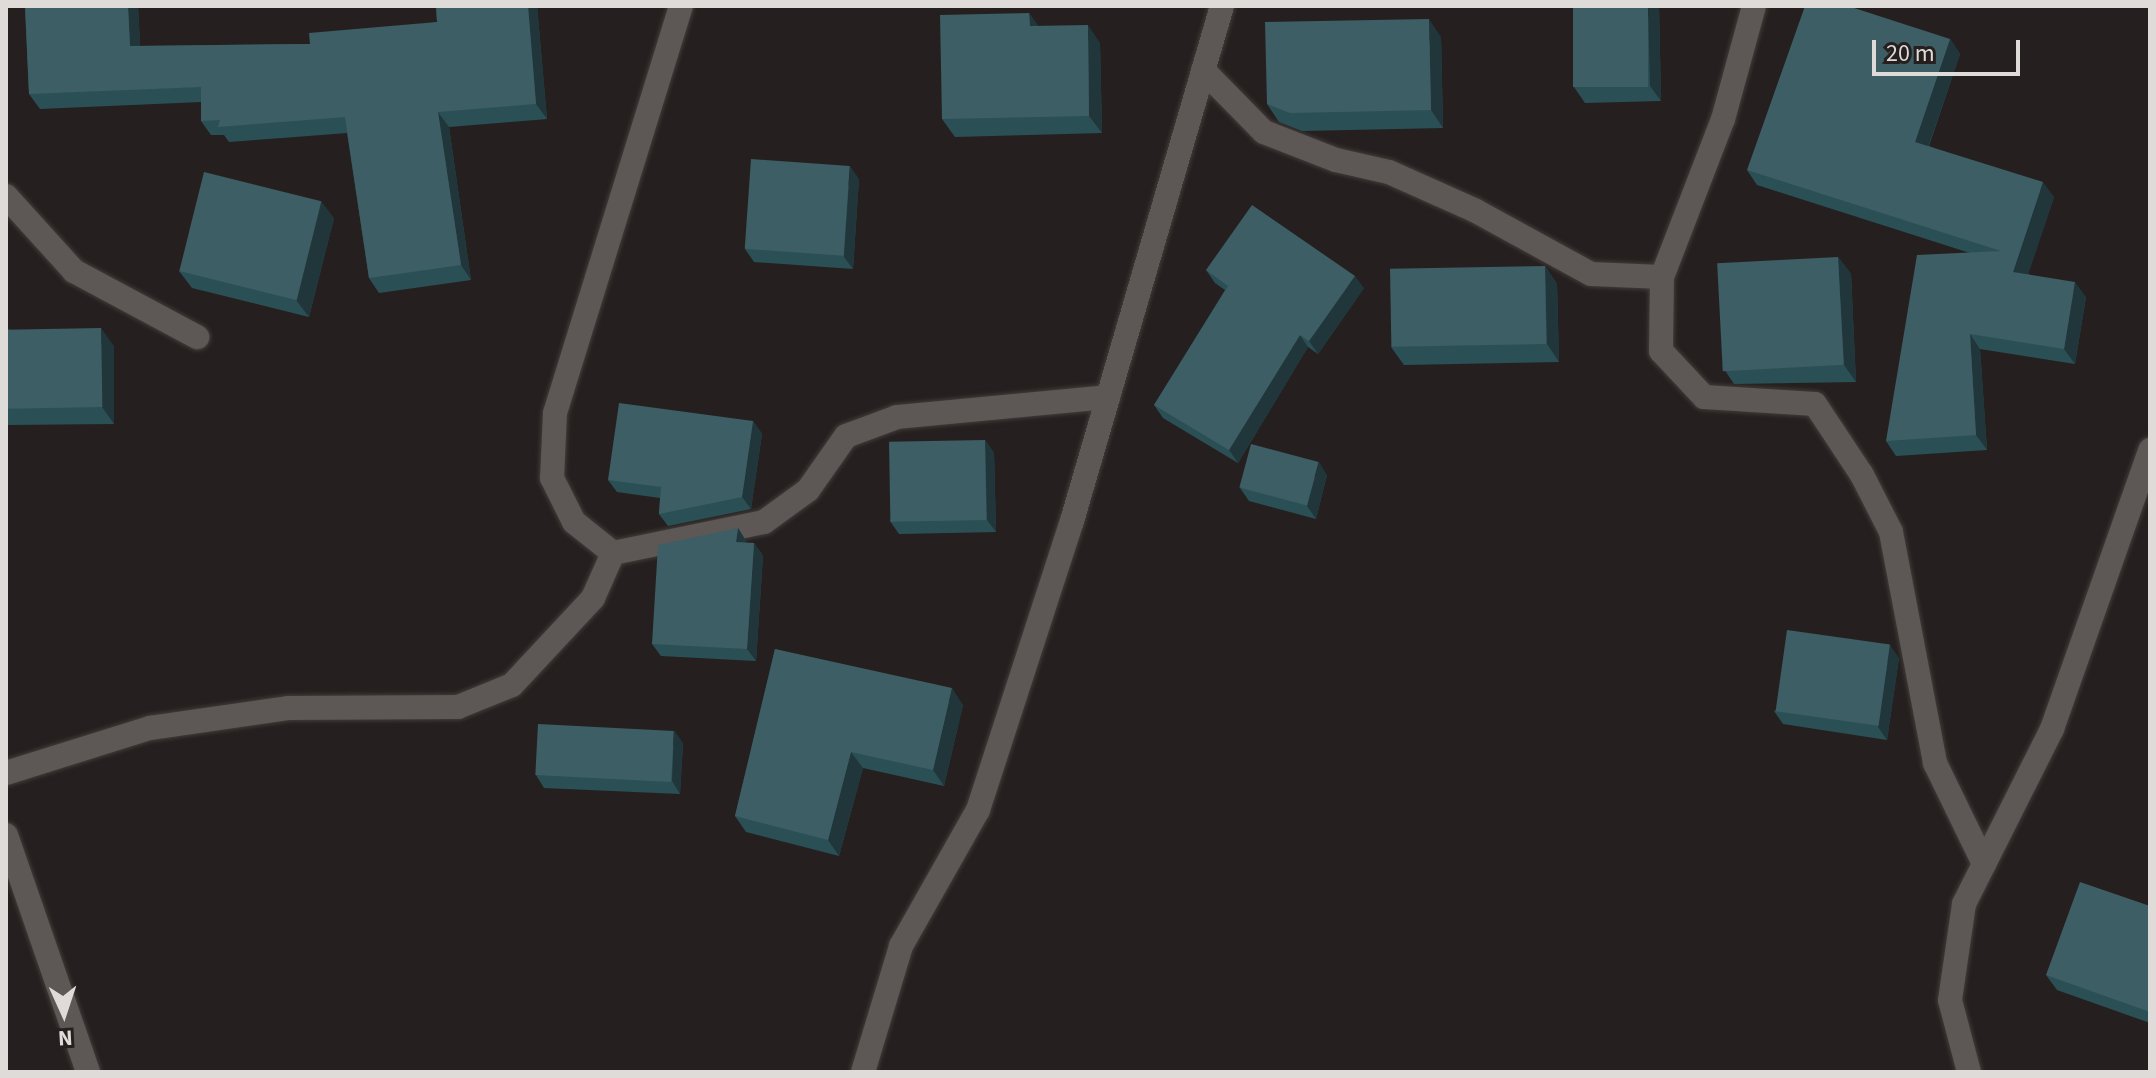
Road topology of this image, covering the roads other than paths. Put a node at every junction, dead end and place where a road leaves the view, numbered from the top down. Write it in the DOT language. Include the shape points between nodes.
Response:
graph roads {
  1 [pos="681,6"];
  2 [pos="1222,6"];
  3 [pos="1754,6"];
  4 [pos="1203,70"];
  5 [pos="6,196"];
  6 [pos="1662,277"];
  7 [pos="197,337"];
  8 [pos="1108,397"];
  9 [pos="2150,450"];
  10 [pos="613,553"];
  11 [pos="6,773"];
  12 [pos="6,835"];
  13 [pos="1984,864"];
  14 [pos="88,1072"];
  15 [pos="863,1072"];
  16 [pos="1969,1072"];
  1 -- 10 [label="street" via="555,413 552,478 574,522"];
  2 -- 4 [label="street"];
  3 -- 6 [label="street" via="1723,119"];
  4 -- 6 [label="street" via="1264,132 1336,160 1389,172 1476,211 1591,274"];
  4 -- 8 [label="street"];
  5 -- 7 [label="street" via="74,271"];
  6 -- 13 [label="street" via="1661,351 1704,397 1815,404 1862,475 1891,532 1935,763"];
  8 -- 10 [label="street" via="897,417 846,436 808,490 764,522"];
  8 -- 15 [label="street" via="978,810 901,946"];
  9 -- 13 [label="street" via="2052,729"];
  10 -- 11 [label="street" via="593,598 512,685 458,707 288,708 150,728"];
  12 -- 14 [label="street"];
  13 -- 16 [label="street" via="1964,904 1950,1000"];
}
